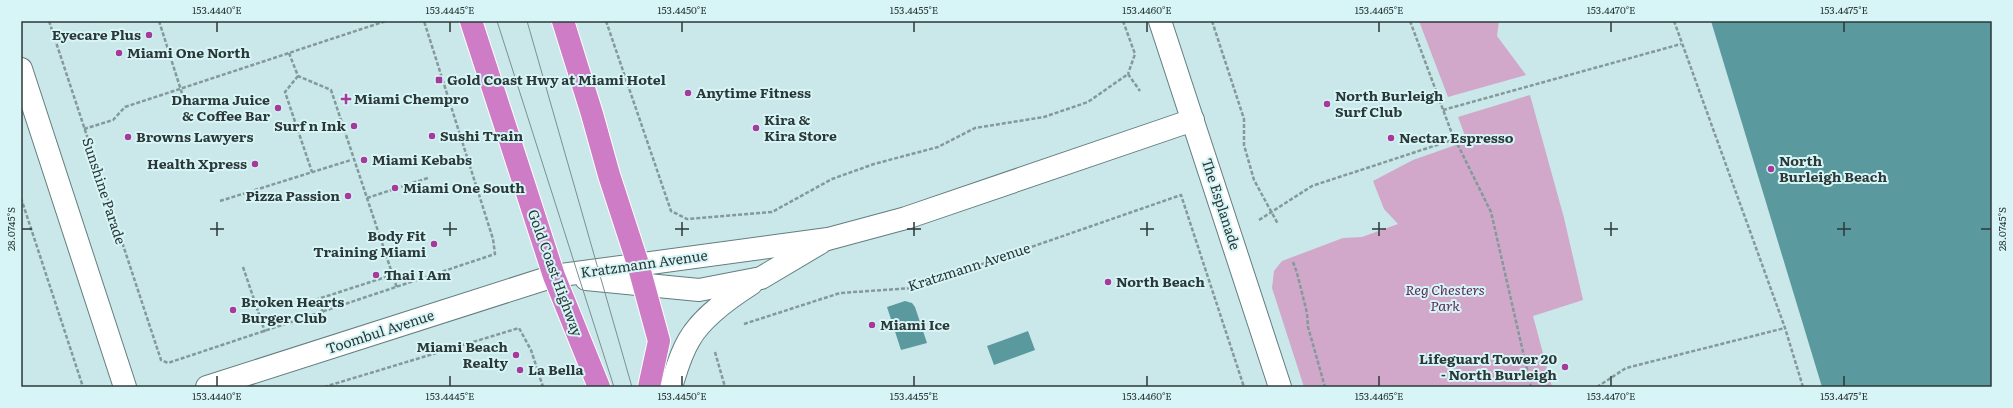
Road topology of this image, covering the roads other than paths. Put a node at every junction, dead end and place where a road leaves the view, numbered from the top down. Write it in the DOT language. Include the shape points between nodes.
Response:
graph roads {
  1 [pos="471,21"];
  2 [pos="563,21"];
  3 [pos="1160,21"];
  4 [pos="21,69"];
  5 [pos="1193,120"];
  6 [pos="828,239"];
  7 [pos="638,264"];
  8 [pos="554,276"];
  9 [pos="760,278"];
  10 [pos="642,286"];
  11 [pos="679,362"];
  12 [pos="651,386"];
  13 [pos="125,387"];
  14 [pos="207,387"];
  15 [pos="599,387"];
  16 [pos="671,387"];
  17 [pos="682,387"];
  18 [pos="1280,387"];
  1 -- 8 [label="highway, Gold Coast Highway"];
  2 -- 7 [label="highway"];
  3 -- 5 [label="street, The Esplanade"];
  4 -- 13 [label="street"];
  5 -- 6 [label="street, Kratzmann Avenue" via="906,218"];
  5 -- 18 [label="street, The Esplanade"];
  6 -- 7 [label="street, Kratzmann Avenue"];
  6 -- 9 [label="street, Kratzmann Avenue"];
  7 -- 8 [label="street, Kratzmann Avenue"];
  7 -- 10 [label="highway"];
  8 -- 10 [label="street, Kratzmann Avenue"];
  8 -- 14 [label="street, Toombul Avenue"];
  8 -- 15 [label="highway, Gold Coast Highway"];
  9 -- 10 [label="street, Kratzmann Avenue" via="699,290"];
  9 -- 11 [label="street" via="719,307 699,326 689,339"];
  10 -- 12 [label="highway" via="659,342"];
  11 -- 16 [label="street"];
  11 -- 17 [label="street"];
}
